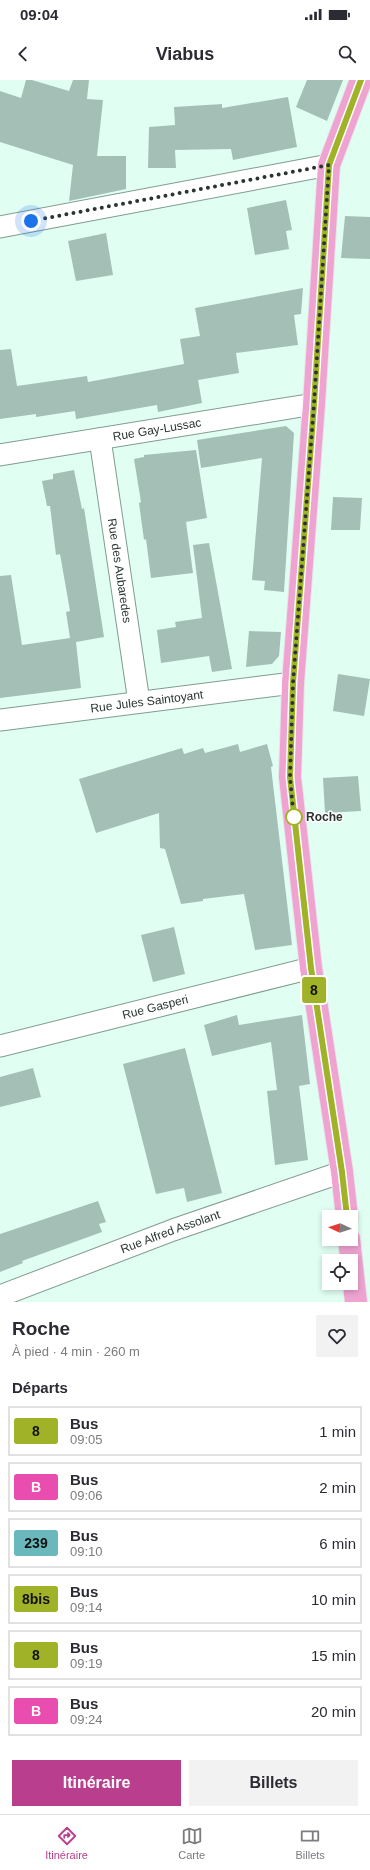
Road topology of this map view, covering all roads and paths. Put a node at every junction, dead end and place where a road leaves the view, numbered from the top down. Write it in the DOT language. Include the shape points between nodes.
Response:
graph roads {
  1 [pos="361,80"];
  2 [pos="329,165"];
  3 [pos="0,227"];
  4 [pos="314,404"];
  5 [pos="100,439"];
  6 [pos="0,455"];
  7 [pos="293,683"];
  8 [pos="139,702"];
  9 [pos="0,720"];
  10 [pos="311,968"];
  11 [pos="0,1046"];
  12 [pos="342,1172"];
  13 [pos="346,1210"];
  14 [pos="350,1246"];
  15 [pos="0,1296"];
  16 [pos="356,1302"];
  1 -- 2 [label="main road"];
  2 -- 3 [label="street"];
  2 -- 4 [label="main road"];
  4 -- 5 [label="street, Rue Gay-Lussac"];
  4 -- 7 [label="main road"];
  5 -- 6 [label="street, Rue Gay-Lussac"];
  5 -- 8 [label="street, Rue des Aubaredes"];
  7 -- 8 [label="street, Rue Jules Saintoyant"];
  7 -- 10 [label="main road" via="290,777"];
  8 -- 9 [label="street, Rue Jules Saintoyant"];
  10 -- 11 [label="street, Rue Gasperi"];
  10 -- 12 [label="main road"];
  12 -- 13 [label="main road"];
  12 -- 15 [label="street, Rue Alfred Assolant" via="173,1230"];
  14 -- 16 [label="main road"];
}
